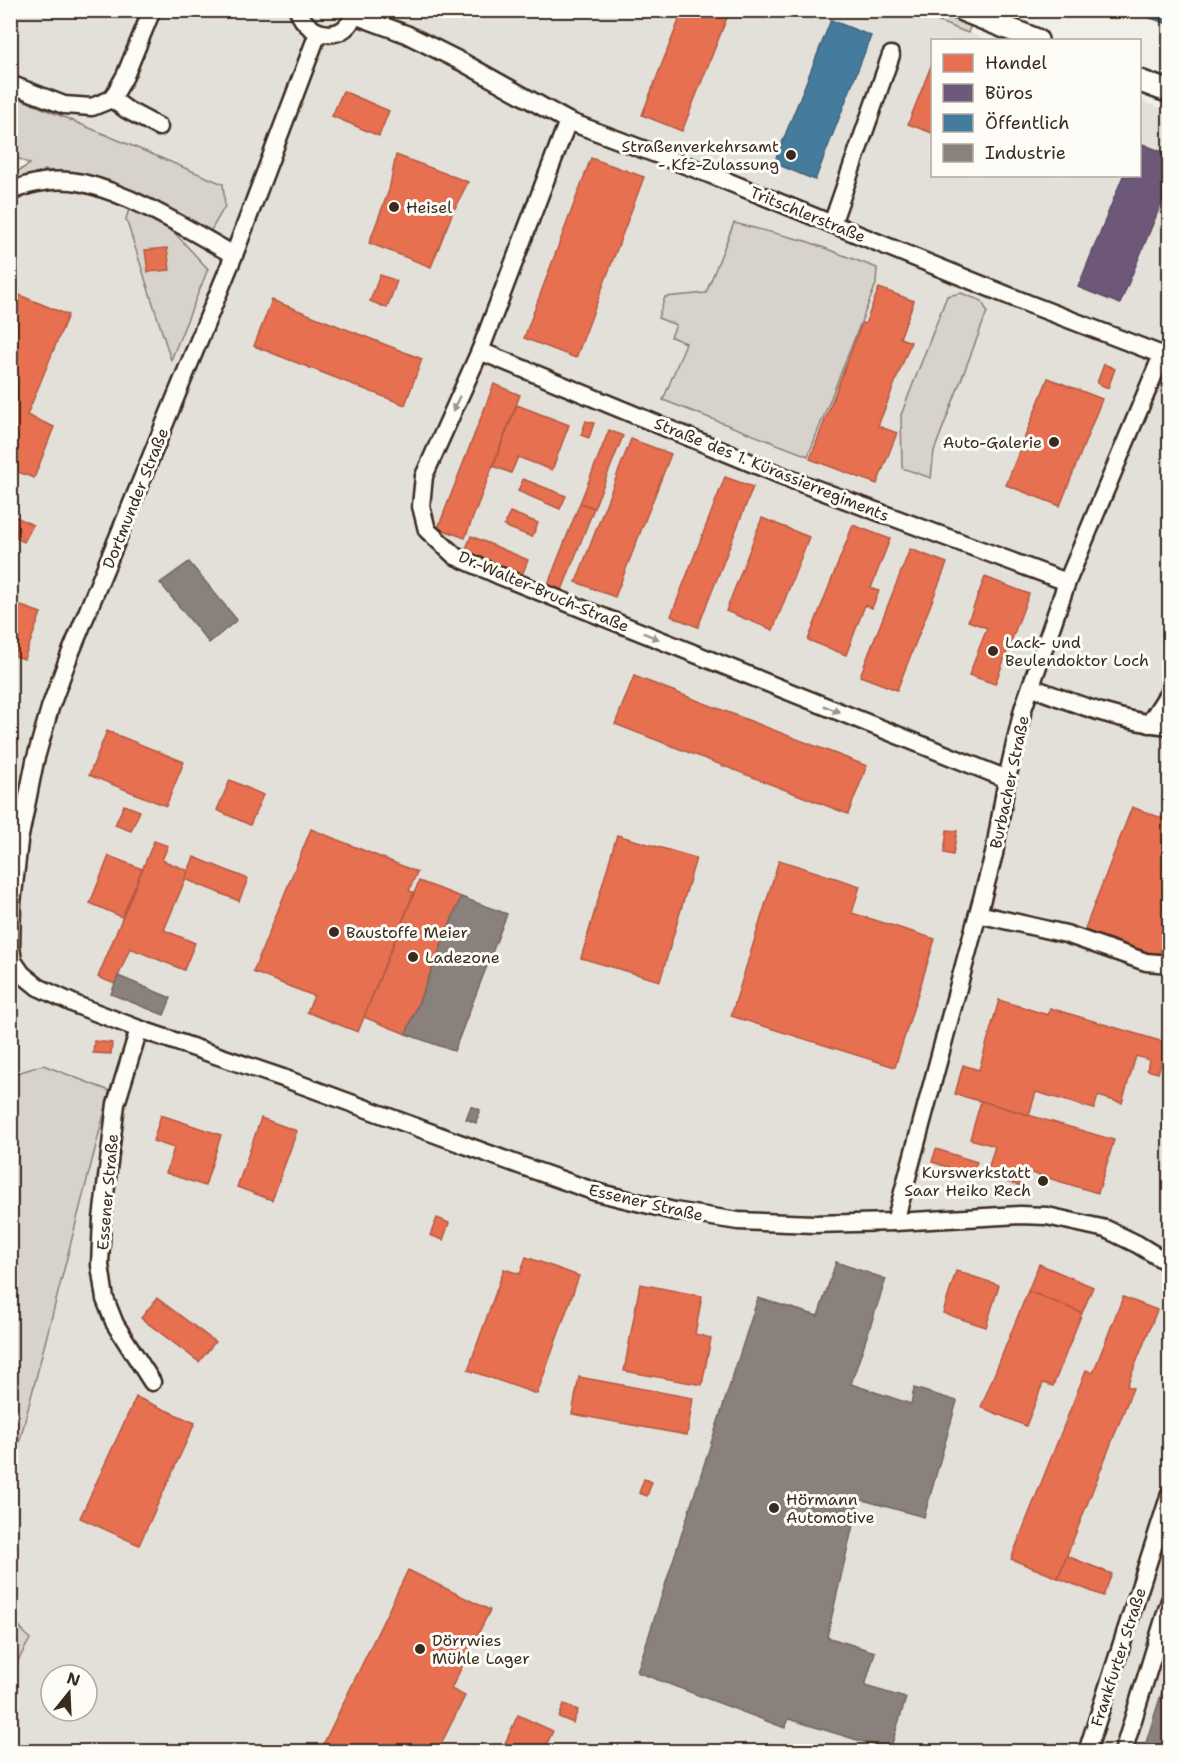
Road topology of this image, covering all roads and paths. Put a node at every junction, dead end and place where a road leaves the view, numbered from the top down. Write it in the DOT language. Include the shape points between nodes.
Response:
graph roads {
  1 [pos="152,10"];
  2 [pos="298,10"];
  3 [pos="962,10"];
  4 [pos="355,13"];
  5 [pos="988,15"];
  6 [pos="318,33"];
  7 [pos="1035,39"];
  8 [pos="891,55"];
  9 [pos="1141,81"];
  10 [pos="10,84"];
  11 [pos="1170,92"];
  12 [pos="112,99"];
  13 [pos="568,121"];
  14 [pos="159,127"];
  15 [pos="10,192"];
  16 [pos="832,224"];
  17 [pos="234,255"];
  18 [pos="480,351"];
  19 [pos="1166,356"];
  20 [pos="1067,582"];
  21 [pos="1031,687"];
  22 [pos="1170,691"];
  23 [pos="1149,724"];
  24 [pos="1170,726"];
  25 [pos="1007,779"];
  26 [pos="978,914"];
  27 [pos="1170,964"];
  28 [pos="22,974"];
  29 [pos="139,1029"];
  30 [pos="895,1222"];
  31 [pos="1170,1264"];
  32 [pos="152,1382"];
  33 [pos="1170,1494"];
  34 [pos="1170,1600"];
  35 [pos="1087,1752"];
  36 [pos="1123,1752"];
  1 -- 12 [label="street"];
  2 -- 6 [label="street" via="302,21"];
  3 -- 5 [label="main road"];
  4 -- 6 [label="street" via="343,29"];
  4 -- 13 [label="street, Tritschlerstraße" via="464,63"];
  5 -- 7 [label="main road"];
  6 -- 17 [label="street, Dortmunder Straße"];
  8 -- 16 [label="street"];
  9 -- 11 [label="main road"];
  10 -- 12 [label="street" via="64,105 92,106"];
  12 -- 14 [label="street"];
  13 -- 16 [label="street, Tritschlerstraße"];
  13 -- 18 [label="street, Dr.-Walter-Bruch-Straße"];
  15 -- 17 [label="street" via="49,181 82,183 150,210"];
  16 -- 19 [label="street, Tritschlerstraße"];
  17 -- 28 [label="street, Dortmunder Straße" via="50,708 19,841 12,903 11,947 13,961"];
  18 -- 20 [label="street, Straße des 1. Kürassierregiments" via="795,481"];
  18 -- 25 [label="street, Dr.-Walter-Bruch-Straße, one-way" via="424,476 421,506 427,530 455,556"];
  19 -- 20 [label="street, Burbacher Straße"];
  20 -- 21 [label="street, Burbacher Straße"];
  21 -- 23 [label="street" via="1101,714"];
  21 -- 25 [label="street, Burbacher Straße"];
  22 -- 23 [label="street"];
  23 -- 24 [label="street"];
  25 -- 26 [label="street, Burbacher Straße" via="994,855"];
  26 -- 27 [label="street" via="1066,934 1146,963"];
  26 -- 30 [label="street, Burbacher Straße"];
  28 -- 29 [label="street, Essener Straße" via="48,992"];
  29 -- 30 [label="street, Essener Straße" via="596,1192 674,1211 738,1221"];
  29 -- 32 [label="street, Essener Straße" via="116,1104 100,1265 105,1299 115,1324"];
  30 -- 31 [label="street, Essener Straße" via="1047,1216 1106,1229"];
  33 -- 35 [label="street, Frankfurter Straße"];
  34 -- 36 [label="street"];
}
